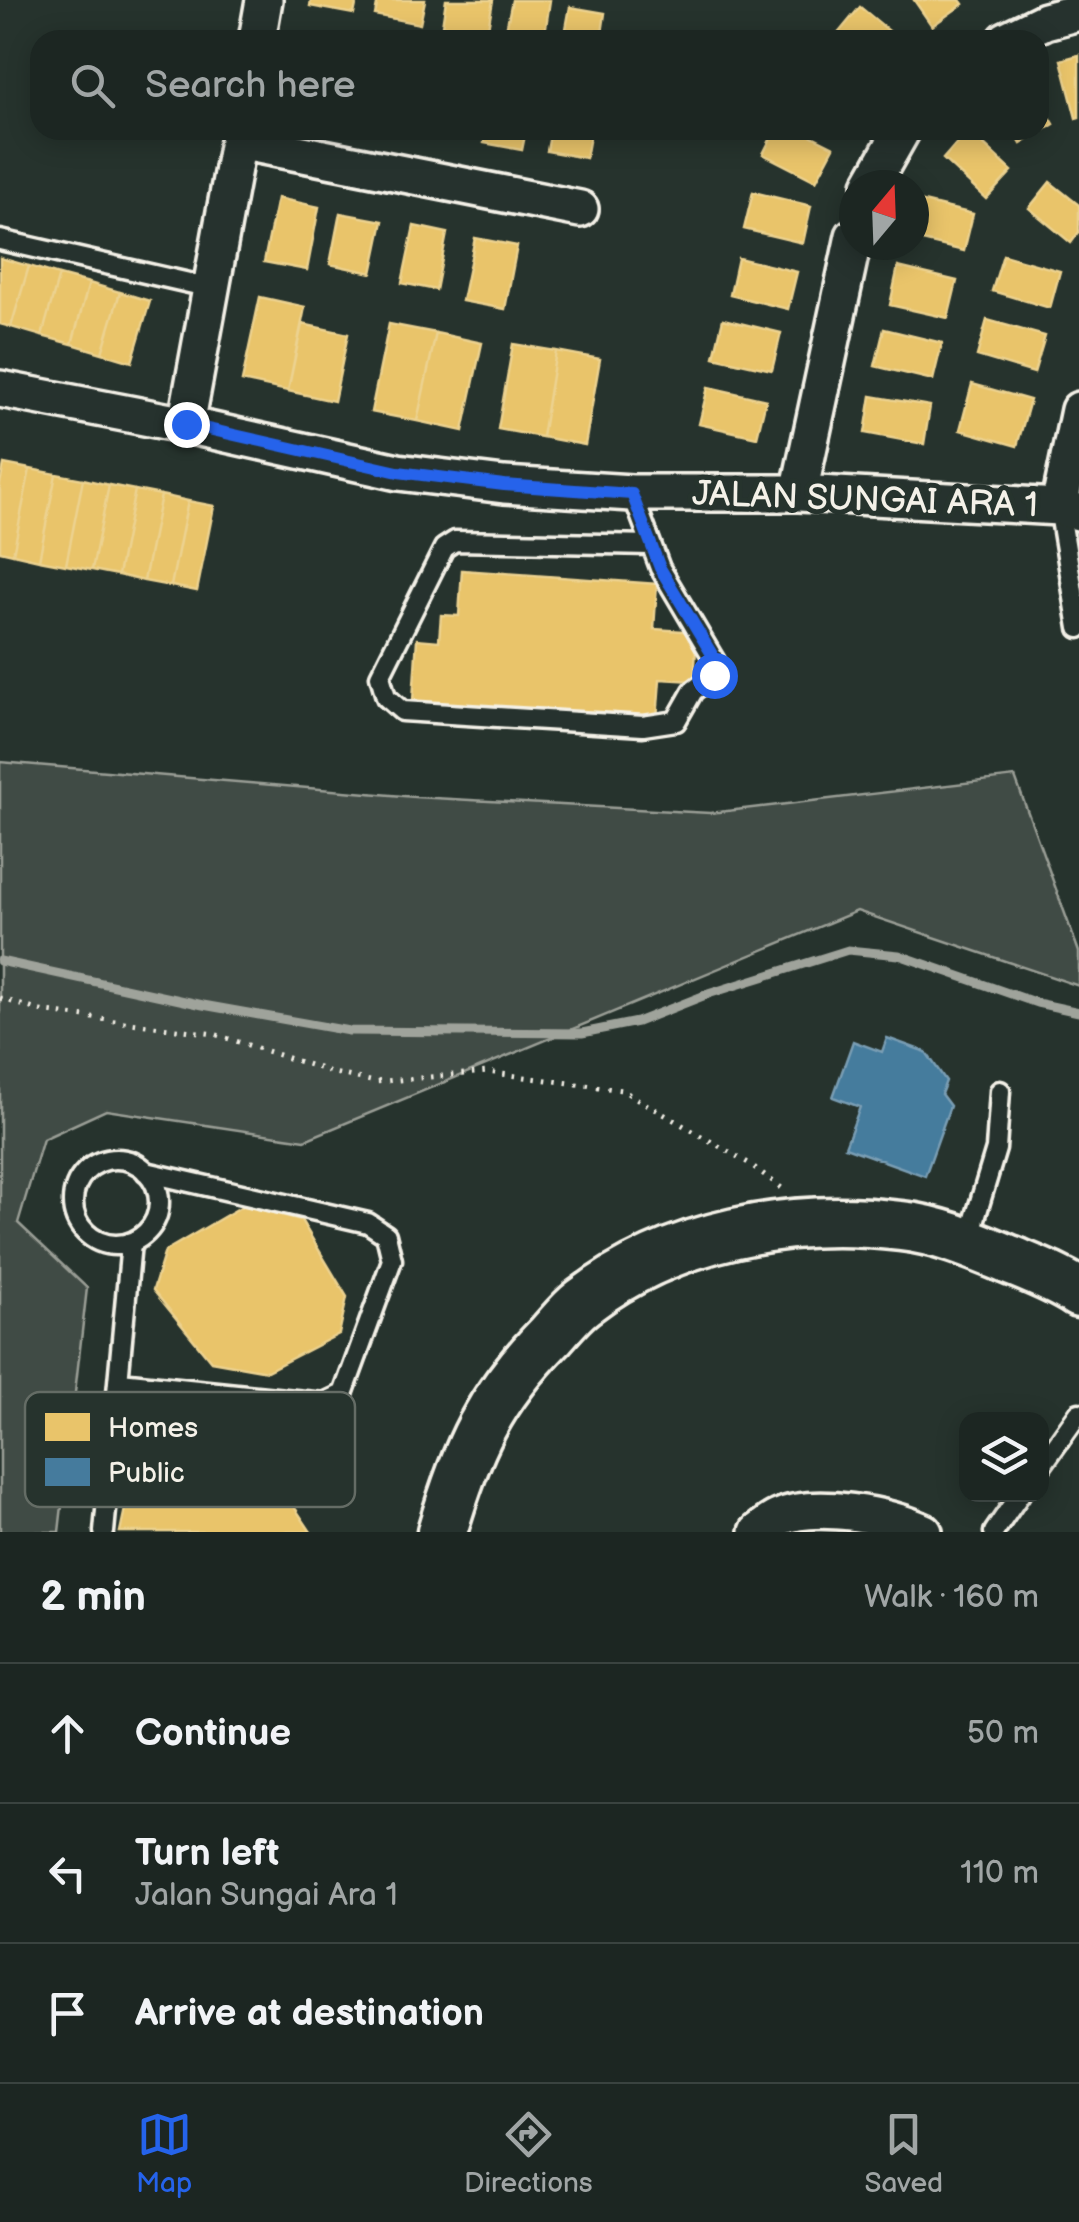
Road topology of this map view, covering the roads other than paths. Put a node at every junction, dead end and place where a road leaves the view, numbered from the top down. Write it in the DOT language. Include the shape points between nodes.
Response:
graph roads {
  1 [pos="264,0"];
  2 [pos="1079,12"];
  3 [pos="259,30"];
  4 [pos="1027,30"];
  5 [pos="238,140"];
  6 [pos="262,140"];
  7 [pos="897,140"];
  8 [pos="880,170"];
  9 [pos="580,209"];
  10 [pos="0,240"];
  11 [pos="849,260"];
  12 [pos="211,288"];
  13 [pos="0,389"];
  14 [pos="1079,410"];
  15 [pos="186,424"];
  16 [pos="799,493"];
  17 [pos="632,494"];
  18 [pos="1069,509"];
  19 [pos="652,545"];
  20 [pos="1079,628"];
  21 [pos="1000,1092"];
  22 [pos="146,1172"];
  23 [pos="130,1243"];
  24 [pos="968,1243"];
  25 [pos="1079,1293"];
  26 [pos="120,1382"];
  27 [pos="119,1392"];
  28 [pos="217,1392"];
  29 [pos="344,1392"];
  30 [pos="1079,1413"];
  31 [pos="1049,1455"];
  32 [pos="1015,1502"];
  33 [pos="107,1507"];
  34 [pos="104,1532"];
  35 [pos="442,1532"];
  36 [pos="758,1532"];
  37 [pos="924,1532"];
  38 [pos="994,1532"];
  1 -- 3 [label="street"];
  2 -- 4 [label="street"];
  5 -- 12 [label="street"];
  6 -- 9 [label="street"];
  7 -- 8 [label="street"];
  10 -- 12 [label="lane"];
  11 -- 16 [label="street"];
  12 -- 15 [label="street"];
  13 -- 15 [label="street, JALAN SUNGAI ARA 1"];
  14 -- 18 [label="street"];
  15 -- 17 [label="street, JALAN SUNGAI ARA 1" via="398,472"];
  16 -- 17 [label="street, JALAN SUNGAI ARA 1"];
  16 -- 18 [label="street, JALAN SUNGAI ARA 1"];
  17 -- 19 [label="lane"];
  18 -- 20 [label="lane"];
  19 -- 19 [label="lane" via="716,661 714,675 693,691 676,721 643,726 402,710 386,696 380,676 444,548 455,541"];
  21 -- 24 [label="lane" via="996,1149"];
  22 -- 23 [label="lane" via="157,1189 158,1215"];
  22 -- 23 [label="lane" via="113,1159 84,1173 76,1186 76,1219 85,1232 114,1246"];
  22 -- 29 [label="lane" via="368,1223 386,1236 392,1260"];
  23 -- 26 [label="lane"];
  24 -- 25 [label="street"];
  24 -- 35 [label="street" via="904,1226 825,1221 739,1230 656,1258 582,1302 521,1365 482,1421"];
  26 -- 27 [label="lane"];
  26 -- 28 [label="lane"];
  30 -- 31 [label="lane"];
  32 -- 38 [label="lane"];
  33 -- 34 [label="lane"];
  36 -- 37 [label="street" via="798,1512 876,1514"];
}
